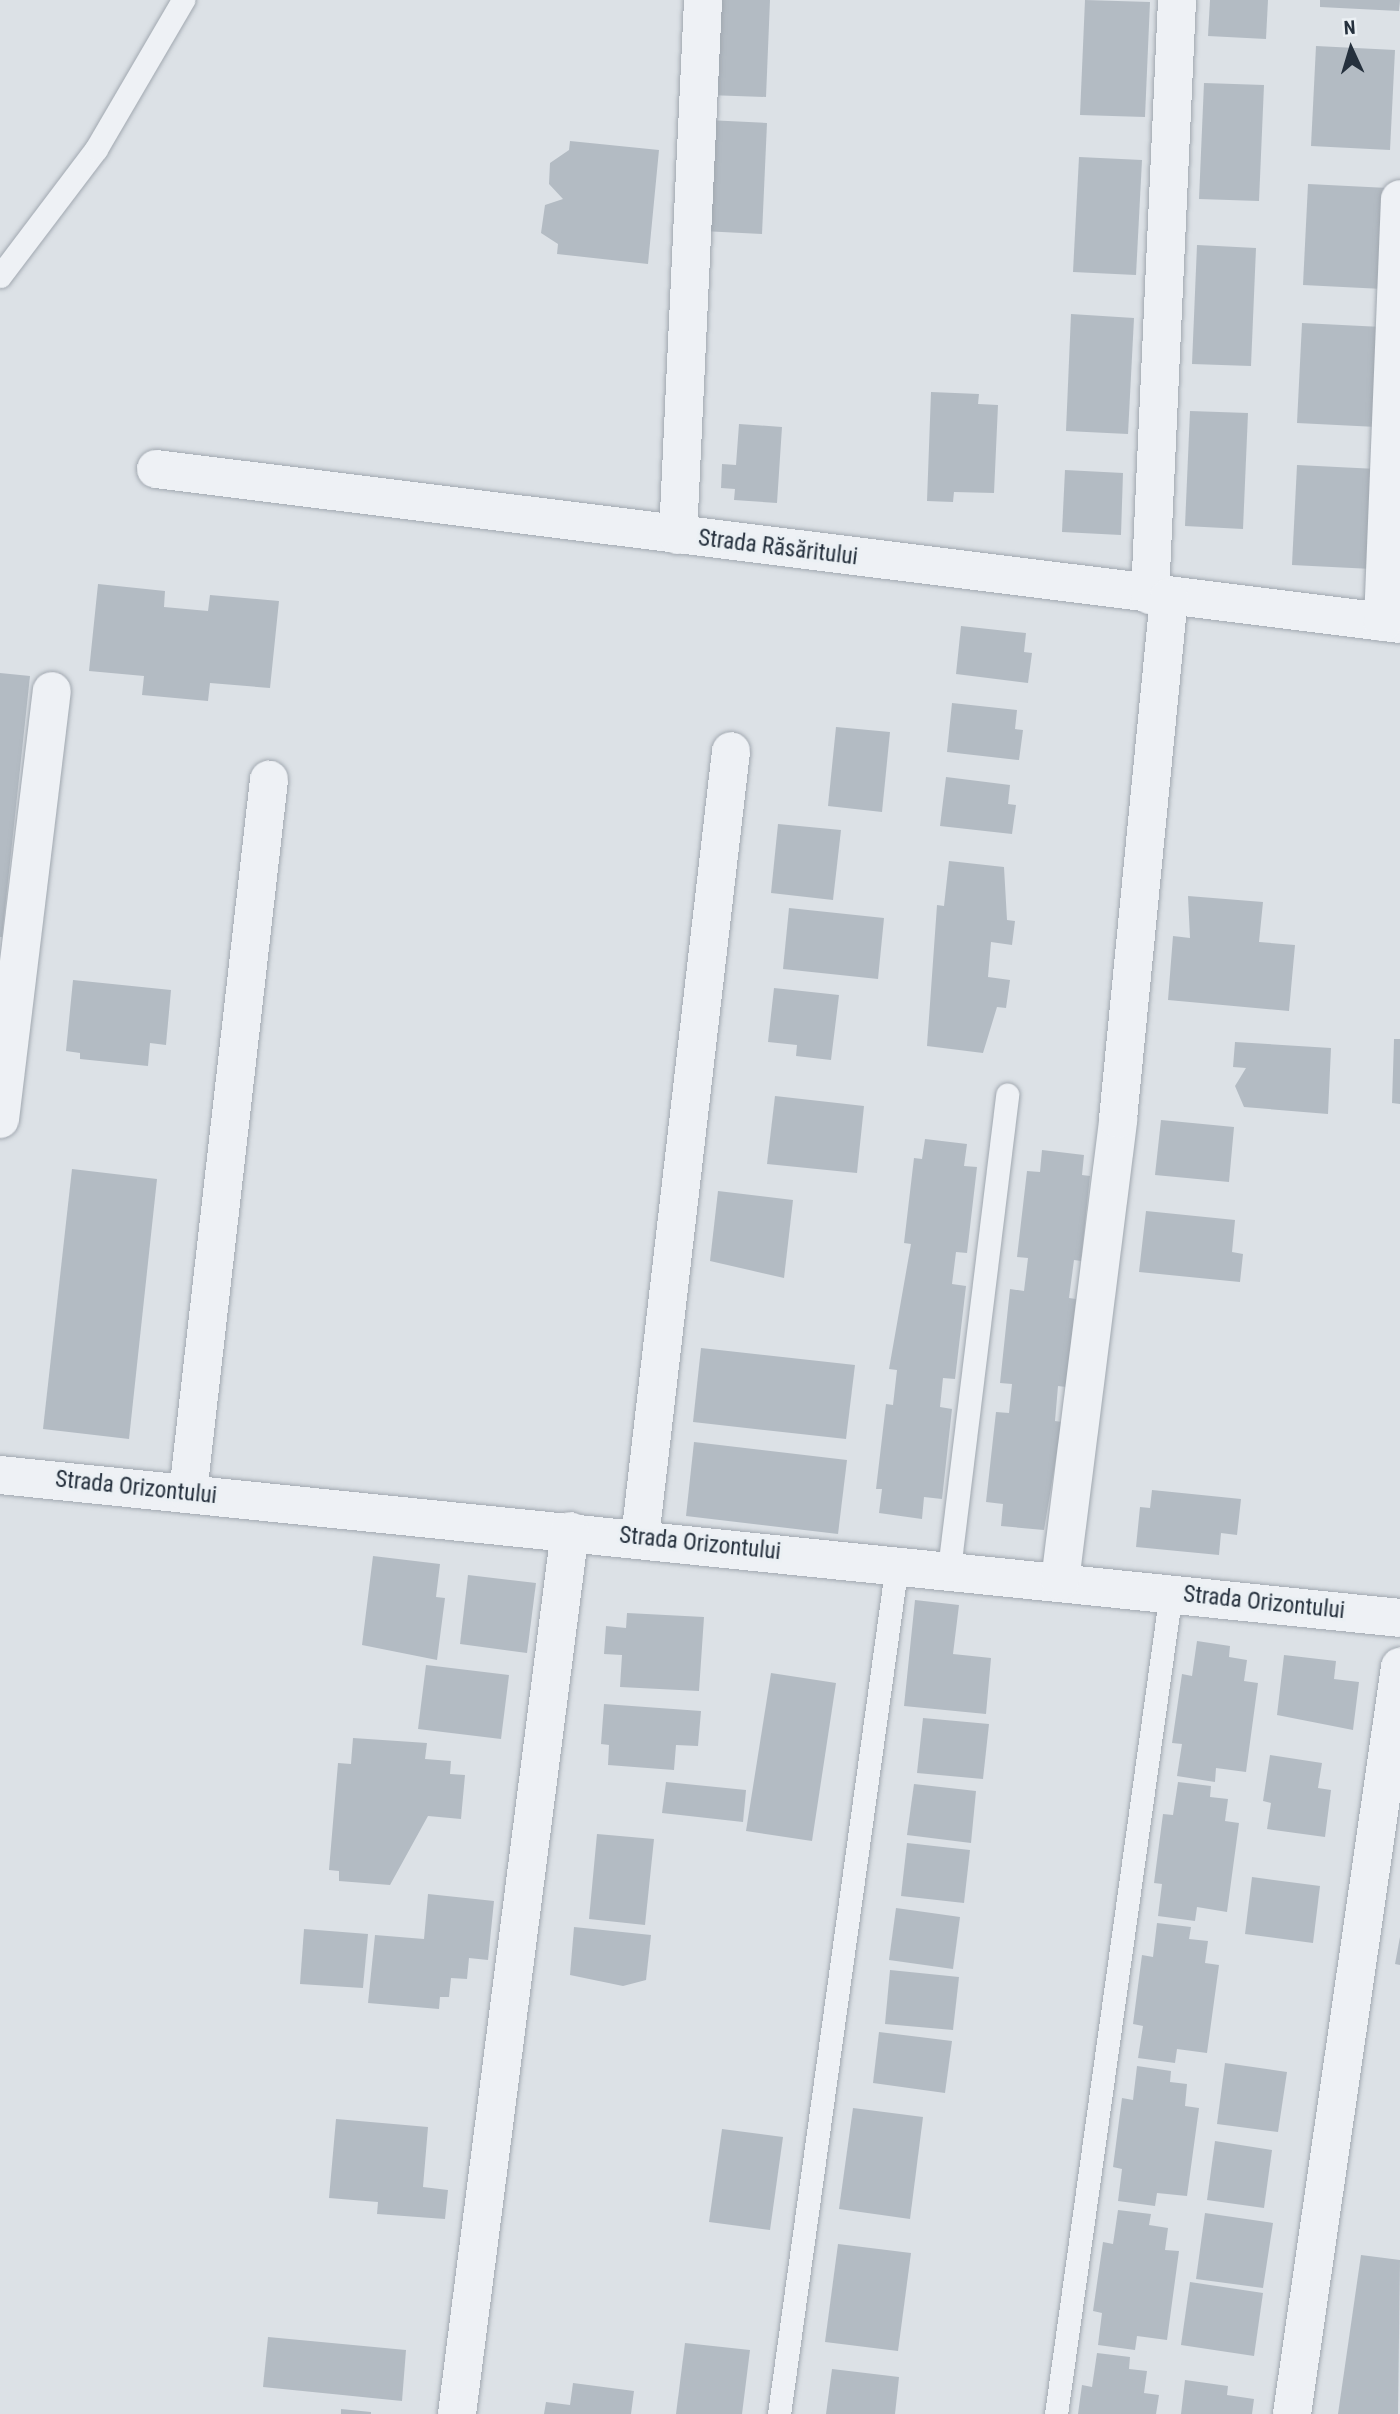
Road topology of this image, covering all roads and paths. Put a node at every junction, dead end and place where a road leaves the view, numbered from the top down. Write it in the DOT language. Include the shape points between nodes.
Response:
graph roads {
  1 [pos="183,0"];
  2 [pos="703,0"];
  3 [pos="1177,0"];
  4 [pos="1400,199"];
  5 [pos="0,276"];
  6 [pos="156,469"];
  7 [pos="678,535"];
  8 [pos="1159,596"];
  9 [pos="1392,623"];
  10 [pos="52,691"];
  11 [pos="731,751"];
  12 [pos="269,780"];
  13 [pos="1007,1095"];
  14 [pos="0,1119"];
  15 [pos="0,1475"];
  16 [pos="188,1493"];
  17 [pos="570,1531"];
  18 [pos="640,1538"];
  19 [pos="897,1564"];
  20 [pos="949,1569"];
  21 [pos="1060,1581"];
  22 [pos="1171,1592"];
  23 [pos="1400,1618"];
  24 [pos="1400,1667"];
  25 [pos="457,2414"];
  26 [pos="779,2414"];
  27 [pos="1056,2414"];
  28 [pos="1292,2414"];
  1 -- 5 [label="lane" via="96,149"];
  2 -- 7 [label="street"];
  3 -- 8 [label="street"];
  4 -- 9 [label="street"];
  6 -- 7 [label="street, Strada Răsăritului"];
  7 -- 8 [label="street, Strada Răsăritului"];
  8 -- 9 [label="street, Strada Răsăritului"];
  8 -- 21 [label="street" via="1118,1119"];
  10 -- 14 [label="street"];
  11 -- 18 [label="street"];
  12 -- 16 [label="street"];
  13 -- 20 [label="lane"];
  15 -- 16 [label="street, Strada Orizontului"];
  16 -- 17 [label="street, Strada Orizontului"];
  17 -- 18 [label="street, Strada Orizontului"];
  17 -- 25 [label="street"];
  18 -- 19 [label="street, Strada Orizontului"];
  19 -- 20 [label="street, Strada Orizontului"];
  19 -- 26 [label="lane"];
  20 -- 21 [label="street, Strada Orizontului"];
  21 -- 22 [label="street, Strada Orizontului"];
  22 -- 23 [label="street, Strada Orizontului"];
  22 -- 27 [label="lane"];
  24 -- 28 [label="street"];
}
